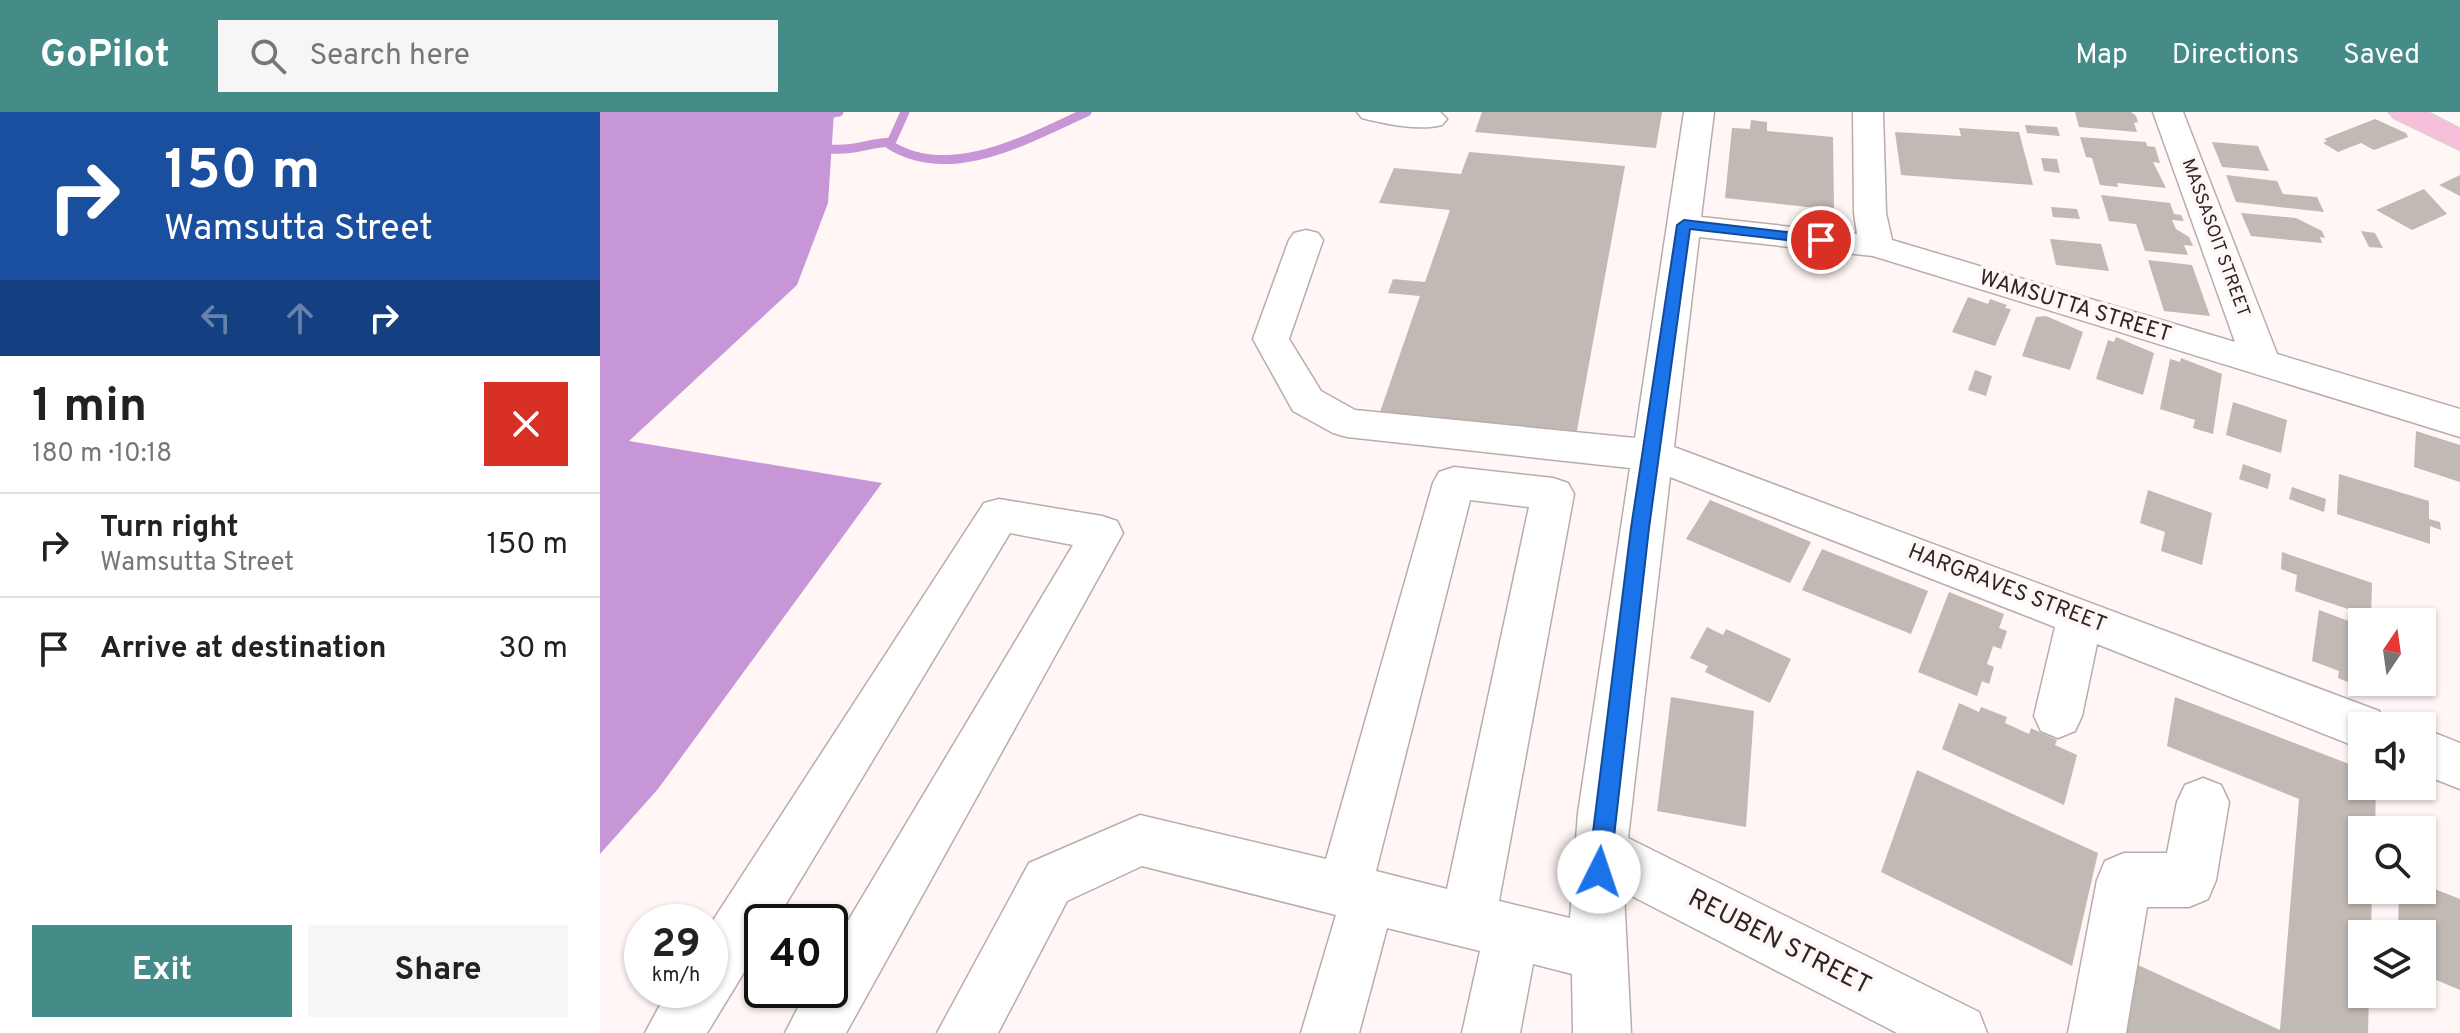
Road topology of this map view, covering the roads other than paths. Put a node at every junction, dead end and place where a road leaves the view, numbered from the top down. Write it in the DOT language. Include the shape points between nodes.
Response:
graph roads {
  1 [pos="1372,112"];
  2 [pos="1699,112"];
  3 [pos="1868,112"];
  4 [pos="2168,112"];
  5 [pos="2404,112"];
  6 [pos="1432,119"];
  7 [pos="2460,141"];
  8 [pos="1684,225"];
  9 [pos="1306,240"];
  10 [pos="1876,246"];
  11 [pos="2262,364"];
  12 [pos="2460,423"];
  13 [pos="1651,454"];
  14 [pos="2080,617"];
  15 [pos="2058,716"];
  16 [pos="2348,722"];
  17 [pos="2436,757"];
  18 [pos="2460,766"];
  19 [pos="2203,802"];
  20 [pos="1600,852"];
  21 [pos="1356,893"];
  22 [pos="1490,926"];
  23 [pos="728,947"];
  24 [pos="1599,953"];
  25 [pos="690,1008"];
  26 [pos="674,1033"];
  27 [pos="814,1033"];
  28 [pos="966,1033"];
  29 [pos="1330,1033"];
  30 [pos="1491,1033"];
  31 [pos="1602,1033"];
  32 [pos="1958,1033"];
  33 [pos="2097,1033"];
  1 -- 6 [label="street"];
  2 -- 8 [label="street"];
  3 -- 10 [label="street" via="1870,213"];
  4 -- 11 [label="street, MASSASOIT STREET"];
  5 -- 7 [label="main road"];
  8 -- 10 [label="street, WAMSUTTA STREET"];
  8 -- 13 [label="street"];
  9 -- 13 [label="street, HARGRAVES STREET" via="1271,339 1307,401 1347,423"];
  10 -- 11 [label="street, WAMSUTTA STREET"];
  11 -- 12 [label="street, WAMSUTTA STREET"];
  13 -- 14 [label="street, HARGRAVES STREET"];
  13 -- 20 [label="street"];
  14 -- 15 [label="street"];
  14 -- 16 [label="street, HARGRAVES STREET"];
  17 -- 18 [label="street"];
  19 -- 33 [label="street" via="2189,880 2124,880"];
  20 -- 24 [label="street"];
  20 -- 32 [label="street, REUBEN STREET"];
  21 -- 22 [label="street"];
  21 -- 22 [label="street" via="1454,483 1553,494"];
  21 -- 28 [label="street" via="1140,840 1048,882"];
  21 -- 29 [label="street"];
  22 -- 24 [label="street"];
  22 -- 30 [label="street"];
  23 -- 27 [label="street" via="999,515 1102,533"];
  24 -- 31 [label="street"];
  25 -- 26 [label="street"];
}
